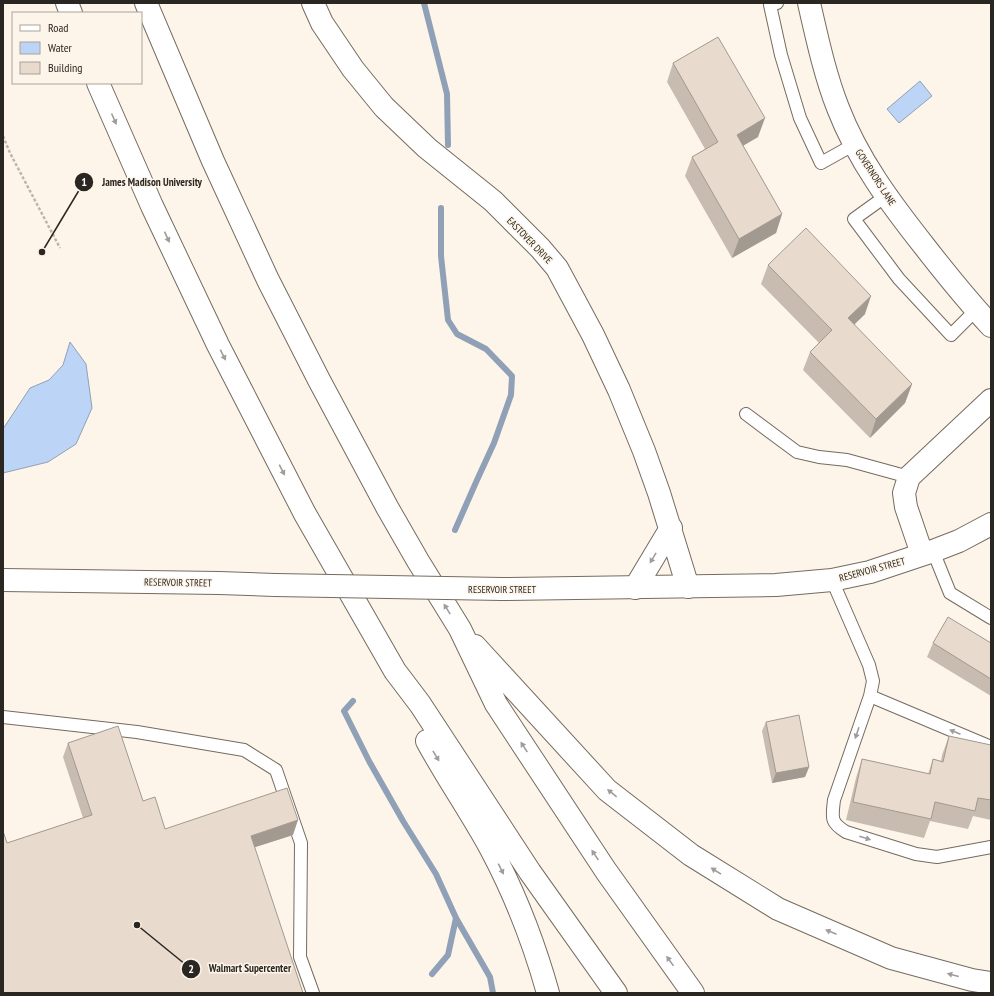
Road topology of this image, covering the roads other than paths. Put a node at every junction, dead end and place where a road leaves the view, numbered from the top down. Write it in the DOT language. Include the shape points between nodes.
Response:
graph roads {
  1 [pos="146,3"];
  2 [pos="313,3"];
  3 [pos="776,3"];
  4 [pos="809,3"];
  5 [pos="98,84"];
  6 [pos="855,144"];
  7 [pos="886,196"];
  8 [pos="976,310"];
  9 [pos="991,326"];
  10 [pos="991,400"];
  11 [pos="746,414"];
  12 [pos="909,477"];
  13 [pos="991,524"];
  14 [pos="671,528"];
  15 [pos="928,553"];
  16 [pos="3,580"];
  17 [pos="832,580"];
  18 [pos="688,587"];
  19 [pos="635,588"];
  20 [pos="991,618"];
  21 [pos="460,629"];
  22 [pos="396,671"];
  23 [pos="870,696"];
  24 [pos="3,717"];
  25 [pos="991,747"];
  26 [pos="991,847"];
  27 [pos="991,983"];
  28 [pos="313,993"];
  29 [pos="548,993"];
  30 [pos="616,993"];
  31 [pos="693,993"];
  21 -- 1 [label="main road, one-way" via="387,507 272,287 213,161"];
  2 -- 14 [label="main road, EASTOVER DRIVE" via="335,43 384,107 427,148 493,201 557,268 619,390"];
  3 -- 6 [label="lane" via="770,4 781,55 800,118 821,163"];
  4 -- 6 [label="main road, GOVERNORS LANE" via="823,62 838,108"];
  5 -- 22 [label="main road, one-way" via="152,206 218,345 305,514"];
  6 -- 7 [label="main road, GOVERNORS LANE"];
  7 -- 8 [label="main road, GOVERNORS LANE"];
  7 -- 8 [label="lane" via="854,219 899,279 951,335"];
  8 -- 9 [label="main road, GOVERNORS LANE"];
  10 -- 12 [label="main road"];
  11 -- 12 [label="lane" via="797,452 847,460"];
  12 -- 15 [label="main road" via="904,493 906,507"];
  13 -- 15 [label="main road, RESERVOIR STREET" via="959,541"];
  14 -- 18 [label="main road, EASTOVER DRIVE"];
  14 -- 19 [label="main road, one-way"];
  15 -- 17 [label="main road, RESERVOIR STREET" via="870,572"];
  15 -- 20 [label="lane" via="950,593"];
  16 -- 19 [label="main road, RESERVOIR STREET, bridge" via="502,589"];
  17 -- 18 [label="main road, RESERVOIR STREET" via="776,585"];
  17 -- 23 [label="lane" via="870,665 873,681"];
  18 -- 19 [label="main road, RESERVOIR STREET"];
  27 -- 21 [label="main road, one-way" via="891,958 778,909 690,855 607,790"];
  31 -- 21 [label="main road, one-way" via="609,876 509,723 490,692"];
  22 -- 29 [label="main road, one-way" via="424,734 508,882 536,952"];
  22 -- 30 [label="main road" via="530,872"];
  25 -- 23 [label="lane, one-way"];
  23 -- 26 [label="lane, one-way" via="834,800 832,816 837,826 846,832 923,855 937,856"];
  24 -- 28 [label="lane" via="137,732 244,750 276,770 301,843 300,956"];
}
